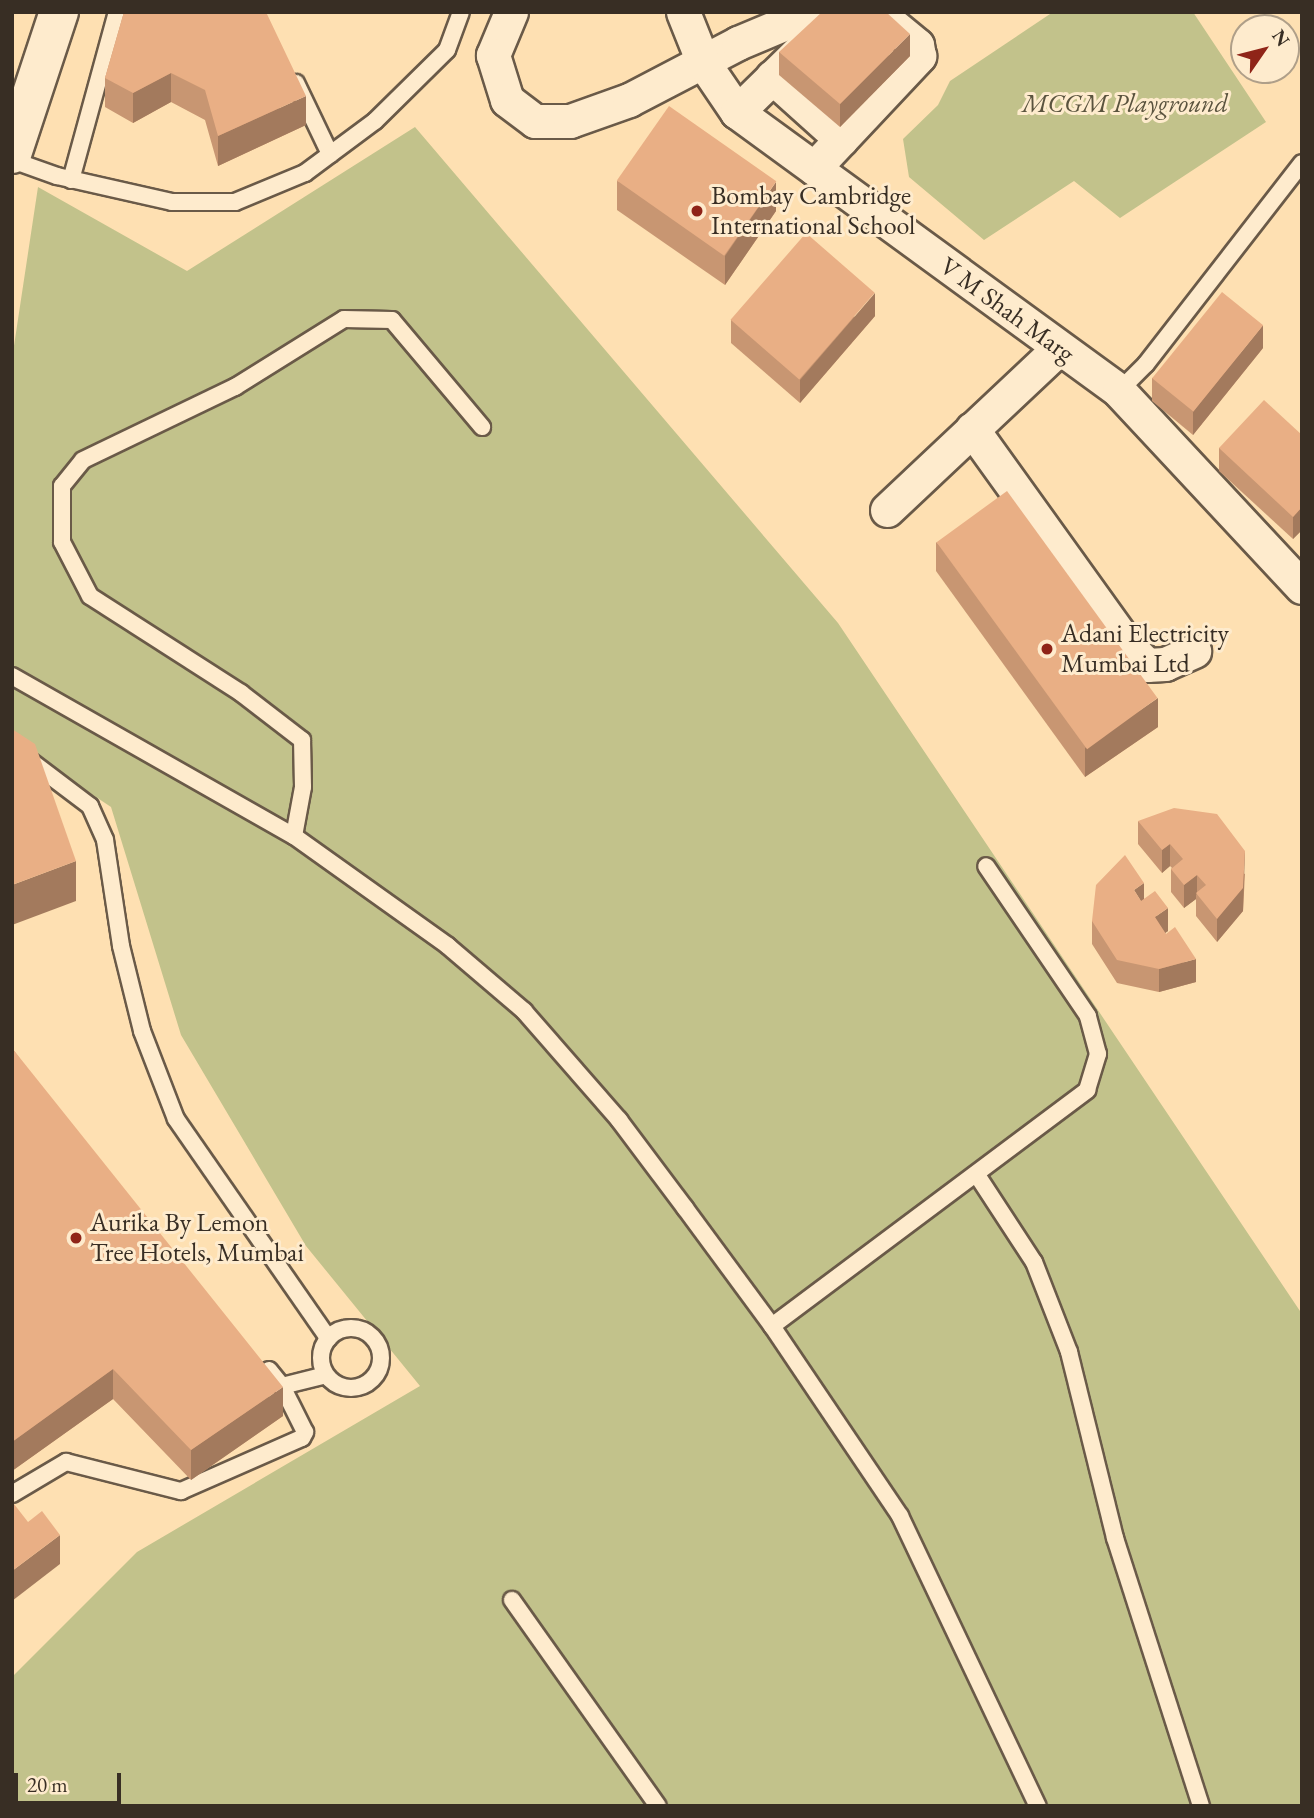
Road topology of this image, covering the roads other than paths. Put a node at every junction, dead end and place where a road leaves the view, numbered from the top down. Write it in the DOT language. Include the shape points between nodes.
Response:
graph roads {
  1 [pos="59,12"];
  2 [pos="117,12"];
  3 [pos="461,12"];
  4 [pos="512,12"];
  5 [pos="683,12"];
  6 [pos="812,12"];
  7 [pos="839,12"];
  8 [pos="877,12"];
  9 [pos="703,62"];
  10 [pos="290,71"];
  11 [pos="772,77"];
  12 [pos="737,112"];
  13 [pos="841,139"];
  14 [pos="331,153"];
  15 [pos="12,154"];
  16 [pos="12,160"];
  17 [pos="1302,163"];
  18 [pos="814,168"];
  19 [pos="71,180"];
  20 [pos="1059,348"];
  21 [pos="1119,391"];
  22 [pos="482,427"];
  23 [pos="972,429"];
  24 [pos="887,510"];
  25 [pos="1302,587"];
  26 [pos="1194,651"];
  27 [pos="12,676"];
  28 [pos="12,747"];
  29 [pos="294,836"];
  30 [pos="986,866"];
  31 [pos="977,1175"];
  32 [pos="772,1326"];
  33 [pos="328,1338"];
  34 [pos="260,1360"];
  35 [pos="326,1375"];
  36 [pos="282,1386"];
  37 [pos="12,1494"];
  38 [pos="512,1600"];
  39 [pos="658,1806"];
  40 [pos="1038,1806"];
  41 [pos="1201,1806"];
  1 -- 15 [label="main road"];
  2 -- 19 [label="lane"];
  3 -- 14 [label="lane" via="447,50 375,121"];
  4 -- 9 [label="street" via="495,45 496,72 507,100 535,121 579,120"];
  5 -- 9 [label="street, V M Shah Marg"];
  6 -- 9 [label="street"];
  7 -- 11 [label="street"];
  8 -- 13 [label="street" via="917,45 919,56"];
  9 -- 12 [label="street, V M Shah Marg"];
  10 -- 14 [label="lane"];
  11 -- 12 [label="street"];
  11 -- 13 [label="street"];
  12 -- 18 [label="street, V M Shah Marg"];
  13 -- 18 [label="street"];
  14 -- 19 [label="lane" via="305,173 234,202 172,202"];
  16 -- 19 [label="lane"];
  17 -- 21 [label="lane"];
  18 -- 20 [label="street, V M Shah Marg"];
  20 -- 21 [label="street, V M Shah Marg"];
  20 -- 23 [label="street"];
  21 -- 25 [label="street, V M Shah Marg"];
  22 -- 29 [label="lane" via="392,320 344,319 235,387 83,460 62,486 62,542 90,596 241,693 302,740 303,787"];
  23 -- 24 [label="street"];
  23 -- 26 [label="street" via="1128,646 1147,665 1165,664"];
  27 -- 29 [label="lane"];
  28 -- 33 [label="lane" via="90,806 105,840 121,946 142,1031 176,1119"];
  29 -- 32 [label="lane" via="448,946 524,1011 619,1120"];
  30 -- 31 [label="lane" via="1088,1016 1098,1054 1087,1090"];
  31 -- 32 [label="lane"];
  31 -- 41 [label="lane" via="1034,1262 1069,1352 1115,1538"];
  32 -- 40 [label="lane" via="900,1516"];
  33 -- 35 [label="lane" via="321,1357"];
  33 -- 35 [label="lane" via="344,1328 363,1331 377,1345 380,1365 370,1381 352,1388"];
  34 -- 36 [label="lane"];
  35 -- 36 [label="lane"];
  36 -- 37 [label="lane" via="305,1432 302,1438 181,1491 66,1462"];
  38 -- 39 [label="lane"];
}
